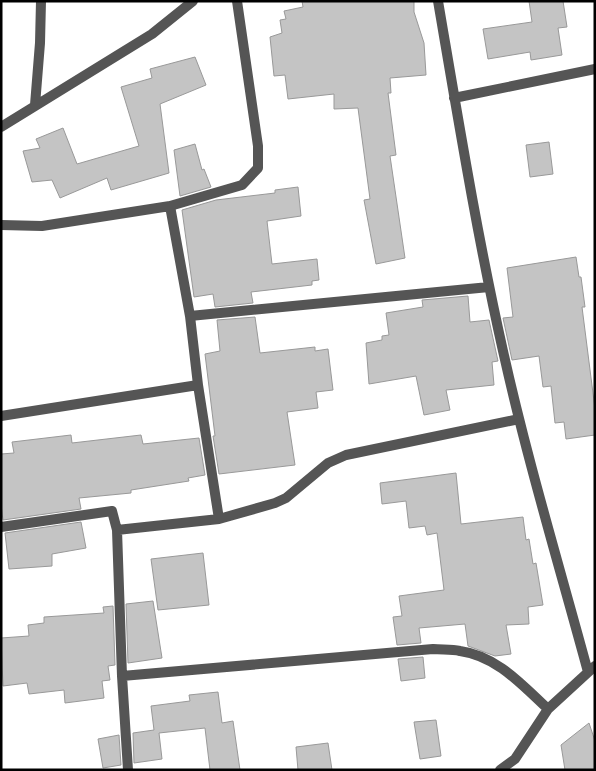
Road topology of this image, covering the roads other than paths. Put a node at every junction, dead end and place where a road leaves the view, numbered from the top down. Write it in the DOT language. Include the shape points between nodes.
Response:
graph roads {
  1 [pos="40,1"];
  2 [pos="193,1"];
  3 [pos="237,1"];
  4 [pos="438,1"];
  5 [pos="595,70"];
  6 [pos="454,98"];
  7 [pos="35,105"];
  8 [pos="1,128"];
  9 [pos="170,206"];
  10 [pos="1,225"];
  11 [pos="490,287"];
  12 [pos="190,316"];
  13 [pos="198,385"];
  14 [pos="1,416"];
  15 [pos="519,419"];
  16 [pos="220,519"];
  17 [pos="1,528"];
  18 [pos="117,530"];
  19 [pos="592,669"];
  20 [pos="122,676"];
  21 [pos="548,709"];
  22 [pos="516,764"];
  23 [pos="128,770"];
  24 [pos="500,770"];
  1 -- 7 [label="street"];
  2 -- 7 [label="street" via="152,34"];
  3 -- 9 [label="street" via="258,146 258,168 242,185"];
  4 -- 6 [label="street"];
  5 -- 6 [label="street"];
  6 -- 11 [label="street"];
  7 -- 8 [label="street"];
  9 -- 10 [label="street" via="42,226"];
  9 -- 12 [label="street"];
  11 -- 12 [label="street"];
  11 -- 15 [label="street"];
  12 -- 13 [label="street"];
  13 -- 14 [label="street"];
  13 -- 16 [label="street"];
  15 -- 16 [label="street" via="346,455 328,463 286,498"];
  15 -- 19 [label="street"];
  16 -- 18 [label="street"];
  17 -- 18 [label="street" via="112,510"];
  18 -- 20 [label="street"];
  19 -- 21 [label="street"];
  20 -- 21 [label="street" via="433,649 461,651 486,658 507,671"];
  20 -- 23 [label="street"];
  21 -- 22 [label="street"];
  22 -- 24 [label="street"];
}
